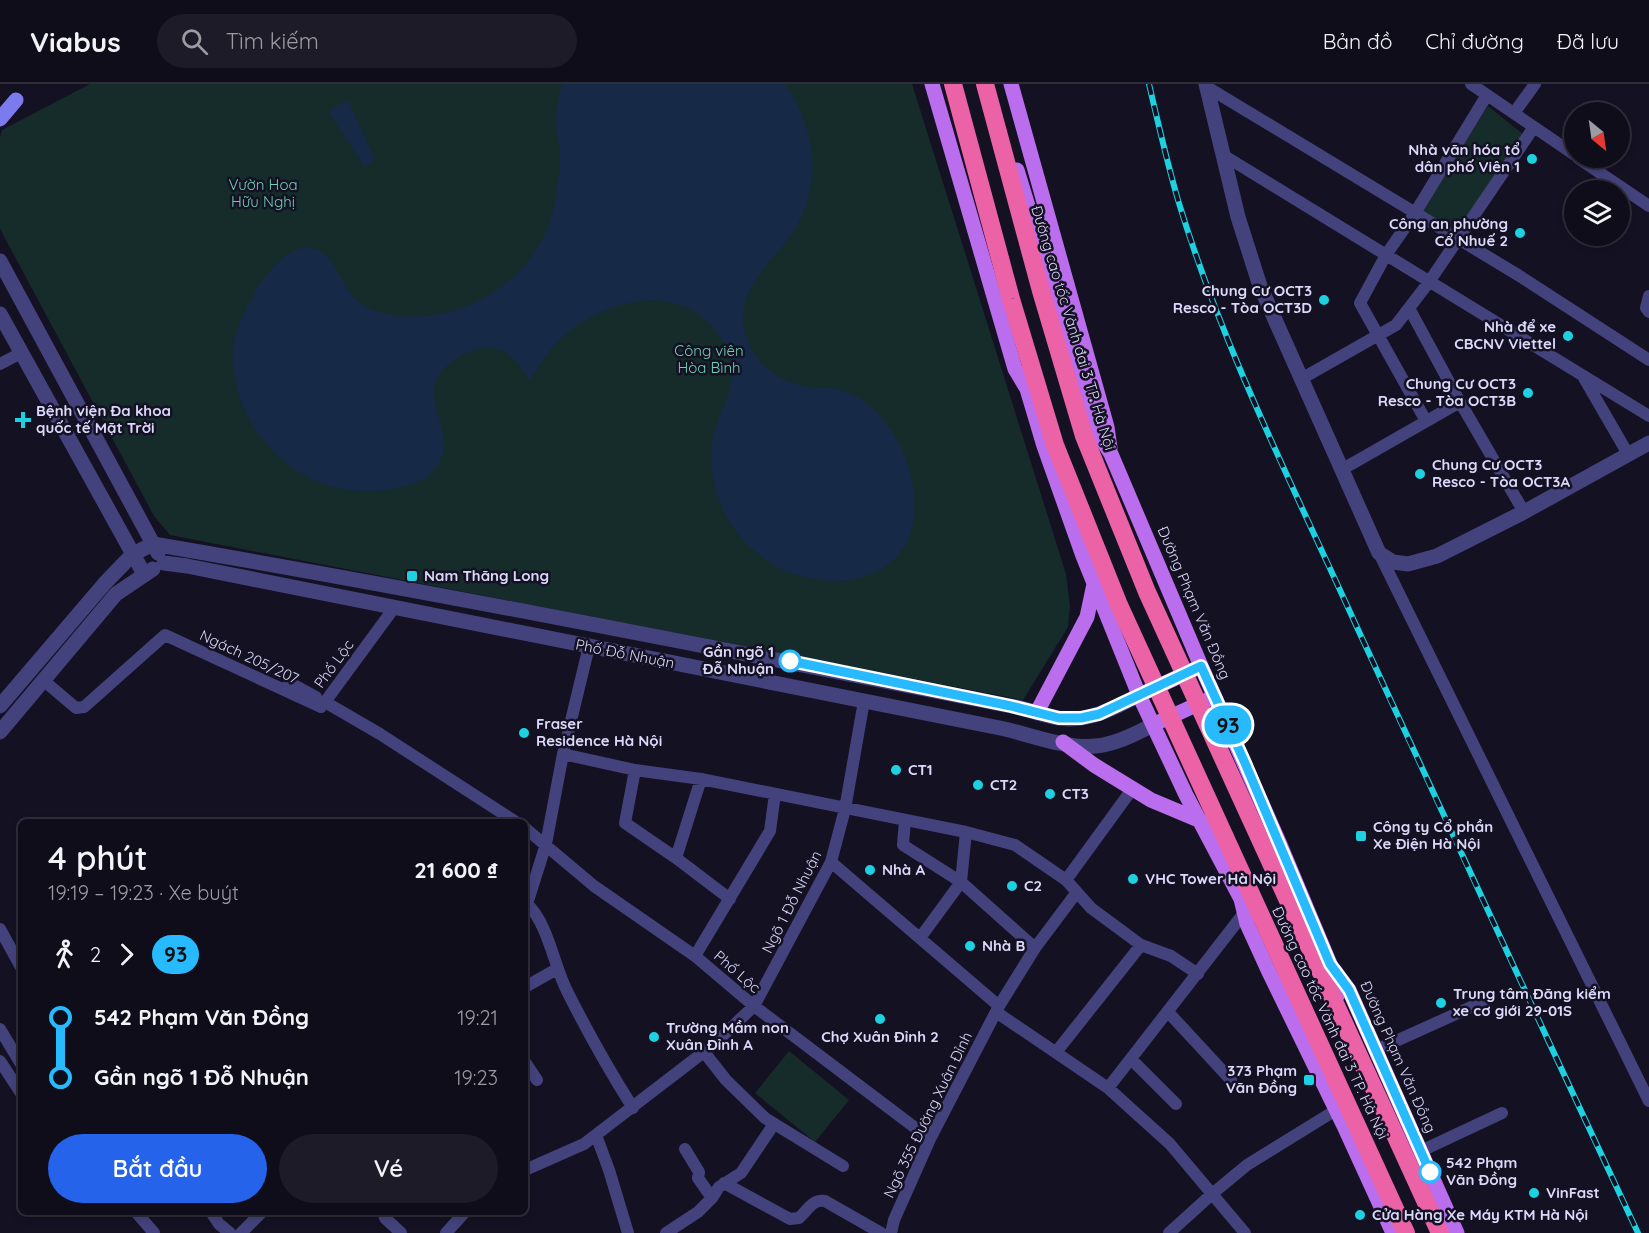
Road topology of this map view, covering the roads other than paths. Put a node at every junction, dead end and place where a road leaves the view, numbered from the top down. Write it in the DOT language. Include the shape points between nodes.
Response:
graph roads {
  1 [pos="932,84"];
  2 [pos="953,84"];
  3 [pos="985,84"];
  4 [pos="991,84"];
  5 [pos="1011,84"];
  6 [pos="1471,84"];
  7 [pos="1535,84"];
  8 [pos="1207,86"];
  9 [pos="1487,95"];
  10 [pos="0,104"];
  11 [pos="1514,113"];
  12 [pos="0,118"];
  13 [pos="1534,127"];
  14 [pos="1564,147"];
  15 [pos="1223,155"];
  16 [pos="1594,168"];
  17 [pos="1649,206"];
  18 [pos="1415,213"];
  19 [pos="1458,240"];
  20 [pos="1386,255"];
  21 [pos="0,261"];
  22 [pos="1429,282"];
  23 [pos="1649,297"];
  24 [pos="1409,308"];
  25 [pos="1649,312"];
  26 [pos="0,314"];
  27 [pos="1378,337"];
  28 [pos="44,340"];
  29 [pos="21,353"];
  30 [pos="1649,360"];
  31 [pos="0,364"];
  32 [pos="1582,375"];
  33 [pos="1301,379"];
  34 [pos="1028,389"];
  35 [pos="1460,402"];
  36 [pos="1649,416"];
  37 [pos="1426,421"];
  38 [pos="1649,443"];
  39 [pos="1111,454"];
  40 [pos="1628,454"];
  41 [pos="1341,470"];
  42 [pos="1524,512"];
  43 [pos="153,544"];
  44 [pos="1379,552"];
  45 [pos="133,554"];
  46 [pos="164,563"];
  47 [pos="144,574"];
  48 [pos="1094,584"];
  49 [pos="394,608"];
  50 [pos="524,611"];
  51 [pos="519,633"];
  52 [pos="589,646"];
  53 [pos="1201,666"];
  54 [pos="38,675"];
  55 [pos="1139,695"];
  56 [pos="1214,696"];
  57 [pos="17,699"];
  58 [pos="864,701"];
  59 [pos="323,704"];
  60 [pos="0,706"];
  61 [pos="1037,712"];
  62 [pos="1153,725"];
  63 [pos="0,732"];
  64 [pos="1063,742"];
  65 [pos="563,754"];
  66 [pos="635,770"];
  67 [pos="701,779"];
  68 [pos="1133,788"];
  69 [pos="775,794"];
  70 [pos="845,809"];
  71 [pos="511,819"];
  72 [pos="905,820"];
  73 [pos="1201,821"];
  74 [pos="528,830"];
  75 [pos="966,832"];
  76 [pos="546,844"];
  77 [pos="676,858"];
  78 [pos="831,862"];
  79 [pos="1066,880"];
  80 [pos="961,882"];
  81 [pos="1077,892"];
  82 [pos="730,899"];
  83 [pos="528,901"];
  84 [pos="528,905"];
  85 [pos="1243,906"];
  86 [pos="0,929"];
  87 [pos="920,938"];
  88 [pos="1141,945"];
  89 [pos="1035,948"];
  90 [pos="695,956"];
  91 [pos="18,962"];
  92 [pos="1330,964"];
  93 [pos="557,969"];
  94 [pos="1198,974"];
  95 [pos="528,985"];
  96 [pos="1489,999"];
  97 [pos="754,1006"];
  98 [pos="998,1009"];
  99 [pos="1168,1012"];
  100 [pos="0,1029"];
  101 [pos="1376,1050"];
  102 [pos="704,1052"];
  103 [pos="1057,1052"];
  104 [pos="18,1059"];
  105 [pos="1131,1059"];
  106 [pos="0,1061"];
  107 [pos="528,1066"];
  108 [pos="537,1080"];
  109 [pos="1231,1080"];
  110 [pos="18,1088"];
  111 [pos="1108,1088"];
  112 [pos="1649,1101"];
  113 [pos="1176,1104"];
  114 [pos="633,1108"];
  115 [pos="1336,1110"];
  116 [pos="1502,1113"];
  117 [pos="774,1124"];
  118 [pos="596,1135"];
  119 [pos="930,1139"];
  120 [pos="685,1149"];
  121 [pos="1420,1151"];
  122 [pos="843,1166"];
  123 [pos="528,1169"];
  124 [pos="724,1183"];
  125 [pos="1212,1194"];
  126 [pos="712,1198"];
  127 [pos="139,1215"];
  128 [pos="213,1215"];
  129 [pos="259,1215"];
  130 [pos="384,1215"];
  131 [pos="460,1215"];
  132 [pos="1395,1232"];
  133 [pos="154,1233"];
  134 [pos="230,1233"];
  135 [pos="241,1233"];
  136 [pos="401,1233"];
  137 [pos="446,1233"];
  138 [pos="628,1233"];
  139 [pos="666,1233"];
  140 [pos="881,1233"];
  141 [pos="891,1233"];
  142 [pos="1169,1233"];
  143 [pos="1245,1233"];
  144 [pos="1440,1233"];
  145 [pos="1446,1233"];
  146 [pos="1457,1233"];
  1 -- 34 [label="main road" via="1014,369"];
  2 -- 34 [label="main road" via="1028,364"];
  2 -- 132 [label="highway, Đường cao tốc Vành đai 3 TP. Hà Nội, bridge" via="1011,299 1059,456 1119,605"];
  3 -- 144 [label="highway, Đường cao tốc Vành đai 3 TP. Hà Nội, bridge" via="1084,436 1147,592"];
  4 -- 39 [label="main road, Đường Phạm Văn Đồng" via="1096,432"];
  5 -- 39 [label="main road, Đường Phạm Văn Đồng" via="1107,427"];
  6 -- 9 [label="street"];
  7 -- 11 [label="street"];
  8 -- 15 [label="street"];
  8 -- 18 [label="street"];
  9 -- 11 [label="street"];
  9 -- 18 [label="street"];
  10 -- 12 [label="main road" via="16,100"];
  11 -- 13 [label="street"];
  13 -- 14 [label="street"];
  13 -- 19 [label="street"];
  15 -- 20 [label="street"];
  15 -- 33 [label="street" via="1260,285"];
  16 -- 17 [label="street"];
  18 -- 19 [label="street"];
  18 -- 20 [label="street"];
  19 -- 22 [label="street"];
  19 -- 30 [label="street"];
  20 -- 22 [label="street"];
  20 -- 27 [label="street" via="1360,303"];
  21 -- 28 [label="street"];
  22 -- 24 [label="street"];
  22 -- 32 [label="street"];
  23 -- 25 [label="street"];
  24 -- 27 [label="street" via="1396,325"];
  24 -- 35 [label="street"];
  26 -- 29 [label="street"];
  27 -- 33 [label="street"];
  27 -- 37 [label="street"];
  28 -- 29 [label="street"];
  28 -- 43 [label="street"];
  29 -- 31 [label="street"];
  29 -- 45 [label="street"];
  32 -- 36 [label="street"];
  32 -- 40 [label="street"];
  33 -- 41 [label="street"];
  34 -- 48 [label="main road" via="1044,446"];
  35 -- 37 [label="street"];
  35 -- 42 [label="street"];
  37 -- 41 [label="street"];
  38 -- 40 [label="street"];
  39 -- 53 [label="main road, Đường Phạm Văn Đồng"];
  40 -- 42 [label="street"];
  41 -- 44 [label="street"];
  42 -- 44 [label="street" via="1437,556 1408,564 1393,562"];
  43 -- 45 [label="street"];
  43 -- 46 [label="street"];
  43 -- 50 [label="street, Phố Đỗ Nhuận"];
  44 -- 112 [label="street"];
  45 -- 47 [label="street"];
  45 -- 54 [label="street" via="105,583"];
  46 -- 47 [label="street"];
  46 -- 49 [label="street, Phố Đỗ Nhuận"];
  47 -- 54 [label="street" via="117,594"];
  48 -- 55 [label="main road"];
  48 -- 61 [label="main road" via="1088,617"];
  49 -- 51 [label="street, Phố Đỗ Nhuận"];
  49 -- 59 [label="street, Phố Lộc"];
  50 -- 51 [label="street"];
  50 -- 61 [label="street, Phố Đỗ Nhuận"];
  51 -- 52 [label="street, Phố Đỗ Nhuận"];
  52 -- 58 [label="street, Phố Đỗ Nhuận"];
  52 -- 65 [label="street"];
  53 -- 55 [label="main road"];
  53 -- 56 [label="main road, Đường Phạm Văn Đồng"];
  54 -- 57 [label="street"];
  54 -- 59 [label="street, Ngách 205/207" via="76,708 84,707 165,635 283,689 292,684"];
  55 -- 61 [label="street, Phố Đỗ Nhuận" via="1081,718"];
  55 -- 62 [label="main road"];
  56 -- 62 [label="main road"];
  56 -- 92 [label="main road, Đường Phạm Văn Đồng"];
  57 -- 60 [label="street"];
  57 -- 63 [label="street"];
  58 -- 64 [label="street, Phố Đỗ Nhuận"];
  58 -- 70 [label="street, Ngõ 1 Đỗ Nhuận"];
  59 -- 71 [label="street, Phố Lộc" via="380,734"];
  62 -- 64 [label="street, Phố Đỗ Nhuận" via="1096,746"];
  62 -- 73 [label="main road"];
  64 -- 68 [label="main road"];
  65 -- 66 [label="street"];
  65 -- 76 [label="street"];
  66 -- 67 [label="street"];
  66 -- 77 [label="street" via="625,824"];
  67 -- 69 [label="street"];
  67 -- 77 [label="street"];
  68 -- 73 [label="main road"];
  68 -- 79 [label="street"];
  69 -- 70 [label="street"];
  69 -- 82 [label="street" via="770,831"];
  70 -- 72 [label="street"];
  70 -- 78 [label="street, Ngõ 1 Đỗ Nhuận"];
  72 -- 75 [label="street"];
  72 -- 80 [label="street" via="903,845"];
  73 -- 85 [label="main road"];
  74 -- 76 [label="street, Phố Lộc"];
  75 -- 79 [label="street" via="1015,845"];
  75 -- 80 [label="street"];
  76 -- 83 [label="street"];
  76 -- 90 [label="street, Phố Lộc" via="594,886"];
  77 -- 82 [label="street"];
  78 -- 87 [label="street"];
  78 -- 97 [label="street, Ngõ 1 Đỗ Nhuận"];
  79 -- 81 [label="street"];
  80 -- 87 [label="street"];
  80 -- 89 [label="street"];
  81 -- 88 [label="street" via="1091,908"];
  81 -- 89 [label="street, Ngõ 355 Đường Xuân Đỉnh"];
  82 -- 90 [label="street"];
  84 -- 93 [label="street" via="542,925"];
  85 -- 94 [label="street"];
  85 -- 115 [label="main road" via="1247,924"];
  85 -- 132 [label="main road" via="1259,918"];
  86 -- 91 [label="street"];
  87 -- 98 [label="street"];
  88 -- 94 [label="street" via="1171,956"];
  88 -- 103 [label="street"];
  89 -- 98 [label="street, Ngõ 355 Đường Xuân Đỉnh"];
  90 -- 97 [label="street, Phố Lộc"];
  92 -- 101 [label="main road, Đường Phạm Văn Đồng" via="1349,990"];
  92 -- 145 [label="main road, Đường Phạm Văn Đồng" via="1337,996"];
  93 -- 95 [label="street"];
  93 -- 114 [label="street"];
  94 -- 99 [label="street"];
  96 -- 101 [label="street"];
  97 -- 102 [label="street, Ngõ 1 Đỗ Nhuận"];
  97 -- 119 [label="street, Phố Lộc"];
  98 -- 103 [label="street"];
  98 -- 119 [label="street, Ngõ 355 Đường Xuân Đỉnh"];
  99 -- 105 [label="street"];
  99 -- 109 [label="street"];
  100 -- 104 [label="street"];
  101 -- 121 [label="main road, Đường Phạm Văn Đồng"];
  102 -- 114 [label="street, Ngõ 1 Đỗ Nhuận"];
  102 -- 117 [label="street" via="726,1080"];
  103 -- 111 [label="street"];
  105 -- 111 [label="street"];
  105 -- 113 [label="street"];
  106 -- 110 [label="street"];
  107 -- 108 [label="street"];
  111 -- 125 [label="street" via="1170,1144"];
  114 -- 118 [label="street, Ngõ 1 Đỗ Nhuận"];
  115 -- 125 [label="street" via="1247,1165"];
  115 -- 132 [label="main road"];
  116 -- 121 [label="street"];
  117 -- 122 [label="street"];
  117 -- 124 [label="street" via="741,1173"];
  118 -- 123 [label="street, Ngõ 1 Đỗ Nhuận"];
  118 -- 138 [label="street"];
  119 -- 141 [label="street, Ngõ 355 Đường Xuân Đỉnh"];
  120 -- 126 [label="street"];
  121 -- 146 [label="main road, Đường Phạm Văn Đồng"];
  124 -- 126 [label="street"];
  124 -- 140 [label="street" via="790,1220 799,1218 820,1200"];
  125 -- 142 [label="street"];
  125 -- 143 [label="street"];
  126 -- 139 [label="street"];
  127 -- 133 [label="street"];
  128 -- 134 [label="street"];
  129 -- 135 [label="street"];
  130 -- 136 [label="street"];
  131 -- 137 [label="street"];
}
